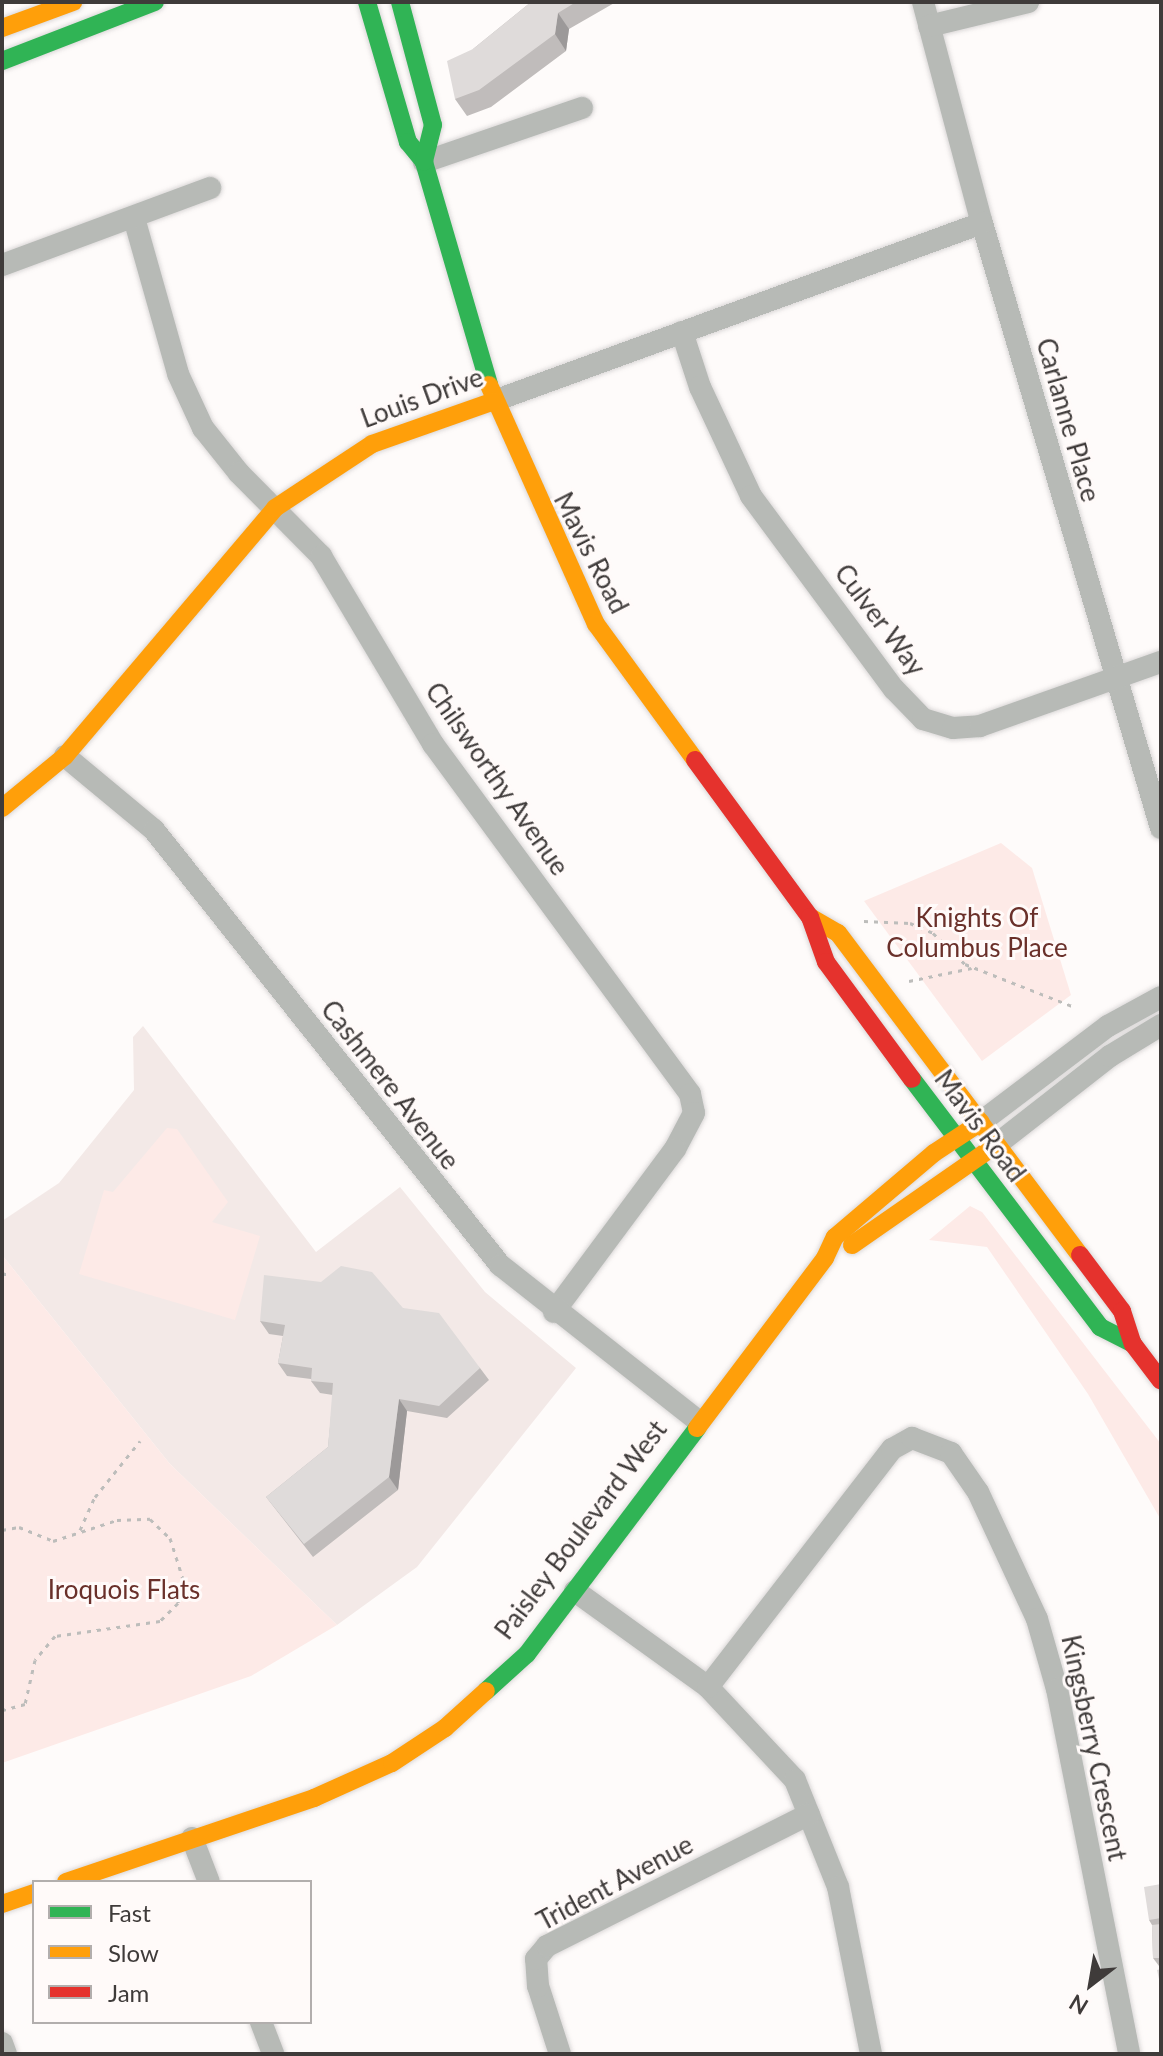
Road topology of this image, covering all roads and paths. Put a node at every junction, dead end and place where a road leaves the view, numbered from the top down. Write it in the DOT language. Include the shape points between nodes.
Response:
graph roads {
  1 [pos="73,2"];
  2 [pos="155,2"];
  3 [pos="357,2"];
  4 [pos="367,2"];
  5 [pos="400,2"];
  6 [pos="923,2"];
  7 [pos="1028,2"];
  8 [pos="929,26"];
  9 [pos="2,28"];
  10 [pos="378,41"];
  11 [pos="2,61"];
  12 [pos="582,108"];
  13 [pos="424,162"];
  14 [pos="210,188"];
  15 [pos="134,218"];
  16 [pos="982,223"];
  17 [pos="2,265"];
  18 [pos="682,332"];
  19 [pos="494,401"];
  20 [pos="275,508"];
  21 [pos="1161,662"];
  22 [pos="1113,677"];
  23 [pos="65,756"];
  24 [pos="2,808"];
  25 [pos="1161,828"];
  26 [pos="810,917"];
  27 [pos="864,921"];
  28 [pos="975,967"];
  29 [pos="909,981"];
  30 [pos="1161,997"];
  31 [pos="1075,1007"];
  32 [pos="1161,1025"];
  33 [pos="981,1122"];
  34 [pos="957,1139"];
  35 [pos="996,1145"];
  36 [pos="972,1159"];
  37 [pos="825,1258"];
  38 [pos="2,1273"];
  39 [pos="11,1276"];
  40 [pos="554,1312"];
  41 [pos="1133,1344"];
  42 [pos="1161,1381"];
  43 [pos="698,1421"];
  44 [pos="140,1441"];
  45 [pos="2,1530"];
  46 [pos="80,1532"];
  47 [pos="575,1591"];
  48 [pos="708,1687"];
  49 [pos="2,1710"];
  50 [pos="809,1814"];
  51 [pos="192,1838"];
  52 [pos="72,1880"];
  53 [pos="208,1880"];
  54 [pos="32,1894"];
  55 [pos="2,1904"];
  56 [pos="262,2024"];
  57 [pos="2,2043"];
  58 [pos="6,2054"];
  59 [pos="273,2054"];
  60 [pos="560,2054"];
  61 [pos="871,2054"];
  62 [pos="1129,2054"];
  1 -- 9 [label="main road"];
  2 -- 11 [label="main road"];
  3 -- 10 [label="main road"];
  4 -- 10 [label="main road, Mavis Road"];
  5 -- 13 [label="main road, Mavis Road" via="433,125"];
  6 -- 8 [label="street, Carlanne Place"];
  7 -- 8 [label="street"];
  8 -- 16 [label="street, Carlanne Place"];
  10 -- 13 [label="main road, Mavis Road" via="408,142"];
  12 -- 13 [label="street"];
  13 -- 19 [label="main road, Mavis Road"];
  14 -- 15 [label="street"];
  15 -- 17 [label="street"];
  15 -- 20 [label="street, Chilsworthy Avenue" via="189,403 220,451"];
  16 -- 18 [label="street, Louis Drive"];
  16 -- 22 [label="street, Carlanne Place"];
  18 -- 19 [label="street, Louis Drive"];
  18 -- 22 [label="street, Culver Way" via="700,387 751,496 894,689 923,719 953,728 980,726"];
  19 -- 20 [label="main road, Louis Drive" via="372,444"];
  19 -- 26 [label="main road, Mavis Road" via="596,624"];
  20 -- 23 [label="main road, Louis Drive"];
  20 -- 40 [label="street, Chilsworthy Avenue" via="321,556 433,744 690,1094 694,1113 675,1149"];
  21 -- 22 [label="street, Culver Way"];
  22 -- 25 [label="street, Carlanne Place"];
  23 -- 24 [label="main road, Louis Drive"];
  23 -- 40 [label="street, Cashmere Avenue" via="154,830 450,1206 500,1265"];
  26 -- 33 [label="main road, Mavis Road" via="838,933"];
  26 -- 34 [label="main road, Mavis Road" via="826,962"];
  27 -- 28 [label="path" via="910,923 933,933"];
  28 -- 29 [label="path"];
  28 -- 31 [label="path"];
  30 -- 33 [label="street, Paisley Boulevard West" via="1108,1026"];
  32 -- 35 [label="street, Paisley Boulevard West" via="1110,1056"];
  33 -- 34 [label="main road, Paisley Boulevard West"];
  33 -- 35 [label="main road, Mavis Road"];
  34 -- 36 [label="main road, Mavis Road"];
  34 -- 37 [label="main road, Paisley Boulevard West" via="872,1203 835,1237"];
  35 -- 36 [label="main road, Paisley Boulevard West"];
  35 -- 41 [label="main road, Mavis Road" via="1122,1311"];
  36 -- 37 [label="main road, Paisley Boulevard West" via="848,1248"];
  36 -- 41 [label="main road, Mavis Road" via="1100,1327"];
  37 -- 43 [label="main road, Paisley Boulevard West"];
  38 -- 39 [label="path"];
  40 -- 43 [label="street, Cashmere Avenue"];
  41 -- 42 [label="main road, Mavis Road"];
  43 -- 47 [label="main road, Paisley Boulevard West"];
  44 -- 46 [label="path" via="95,1497"];
  45 -- 46 [label="path" via="19,1527 53,1541"];
  46 -- 49 [label="path" via="117,1520 157,1523 178,1553 183,1579 178,1603 160,1621 55,1636 35,1660 25,1704"];
  47 -- 48 [label="street"];
  47 -- 51 [label="main road, Paisley Boulevard West" via="527,1654 432,1737 392,1763 314,1798"];
  48 -- 50 [label="street" via="795,1780"];
  48 -- 62 [label="street, Kingsberry Crescent" via="892,1449 912,1438 951,1453 1010,1554 1037,1619 1057,1689"];
  50 -- 60 [label="street, Trident Avenue" via="547,1946 536,1959 538,1986"];
  50 -- 61 [label="street" via="838,1887"];
  51 -- 52 [label="main road, Paisley Boulevard West"];
  51 -- 53 [label="street"];
  54 -- 55 [label="main road"];
  56 -- 59 [label="street"];
  57 -- 58 [label="street"];
}
